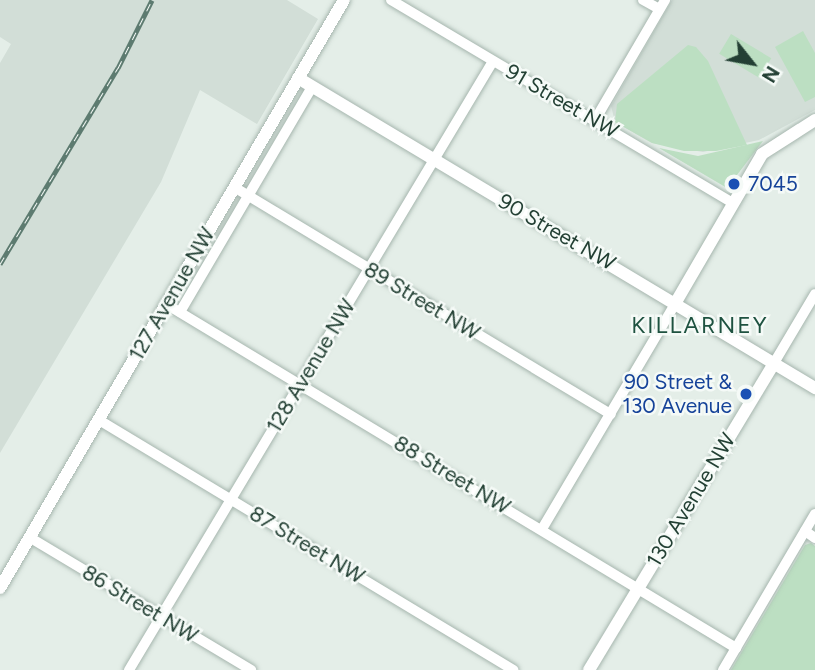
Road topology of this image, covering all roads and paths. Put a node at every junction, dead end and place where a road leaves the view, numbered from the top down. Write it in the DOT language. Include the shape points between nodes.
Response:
graph roads {
  1 [pos="344,0"];
  2 [pos="391,0"];
  3 [pos="643,0"];
  4 [pos="662,5"];
  5 [pos="493,61"];
  6 [pos="298,78"];
  7 [pos="312,87"];
  8 [pos="594,120"];
  9 [pos="815,120"];
  10 [pos="435,160"];
  11 [pos="234,187"];
  12 [pos="248,195"];
  13 [pos="733,203"];
  14 [pos="369,270"];
  15 [pos="815,294"];
  16 [pos="676,302"];
  17 [pos="166,304"];
  18 [pos="180,312"];
  19 [pos="774,363"];
  20 [pos="300,384"];
  21 [pos="815,388"];
  22 [pos="611,414"];
  23 [pos="99,420"];
  24 [pos="231,500"];
  25 [pos="815,514"];
  26 [pos="542,529"];
  27 [pos="805,531"];
  28 [pos="29,537"];
  29 [pos="815,538"];
  30 [pos="0,588"];
  31 [pos="639,588"];
  32 [pos="161,616"];
  33 [pos="736,648"];
  34 [pos="129,670"];
  35 [pos="251,670"];
  36 [pos="514,670"];
  37 [pos="589,670"];
  38 [pos="723,670"];
  1 -- 6 [label="street, 127 Avenue NW"];
  2 -- 5 [label="street, 91 Street NW"];
  3 -- 4 [label="street"];
  4 -- 8 [label="street"];
  5 -- 8 [label="street, 91 Street NW"];
  5 -- 10 [label="street, 128 Avenue NW"];
  6 -- 7 [label="street, 90 Street NW"];
  6 -- 11 [label="street, 127 Avenue NW"];
  7 -- 10 [label="street, 90 Street NW"];
  7 -- 12 [label="street, 127 Avenue NW"];
  8 -- 13 [label="street, 91 Street NW"];
  9 -- 13 [label="street" via="769,146"];
  10 -- 14 [label="street, 128 Avenue NW"];
  10 -- 16 [label="street, 90 Street NW"];
  11 -- 12 [label="street, 89 Street NW"];
  11 -- 17 [label="street, 127 Avenue NW"];
  12 -- 14 [label="street, 89 Street NW"];
  12 -- 18 [label="street, 127 Avenue NW"];
  13 -- 16 [label="street"];
  14 -- 20 [label="street, 128 Avenue NW"];
  14 -- 22 [label="street, 89 Street NW"];
  15 -- 19 [label="street, 130 Avenue NW"];
  16 -- 19 [label="street, 90 Street NW"];
  16 -- 22 [label="street"];
  17 -- 18 [label="street, 88 Street NW"];
  17 -- 23 [label="street, 127 Avenue NW"];
  18 -- 20 [label="street, 88 Street NW"];
  19 -- 21 [label="street, 90 Street NW"];
  19 -- 31 [label="street, 130 Avenue NW"];
  20 -- 24 [label="street, 128 Avenue NW"];
  20 -- 26 [label="street, 88 Street NW"];
  22 -- 26 [label="street"];
  23 -- 24 [label="street, 87 Street NW"];
  23 -- 28 [label="street, 127 Avenue NW"];
  24 -- 32 [label="street, 128 Avenue NW"];
  24 -- 36 [label="street, 87 Street NW"];
  25 -- 27 [label="street"];
  26 -- 31 [label="street, 88 Street NW"];
  27 -- 29 [label="street"];
  27 -- 33 [label="street"];
  28 -- 30 [label="street, 127 Avenue NW"];
  28 -- 32 [label="street, 86 Street NW"];
  31 -- 33 [label="street, 88 Street NW"];
  31 -- 37 [label="street, 130 Avenue NW"];
  32 -- 34 [label="street, 128 Avenue NW"];
  32 -- 35 [label="street, 86 Street NW"];
  33 -- 38 [label="street"];
}
